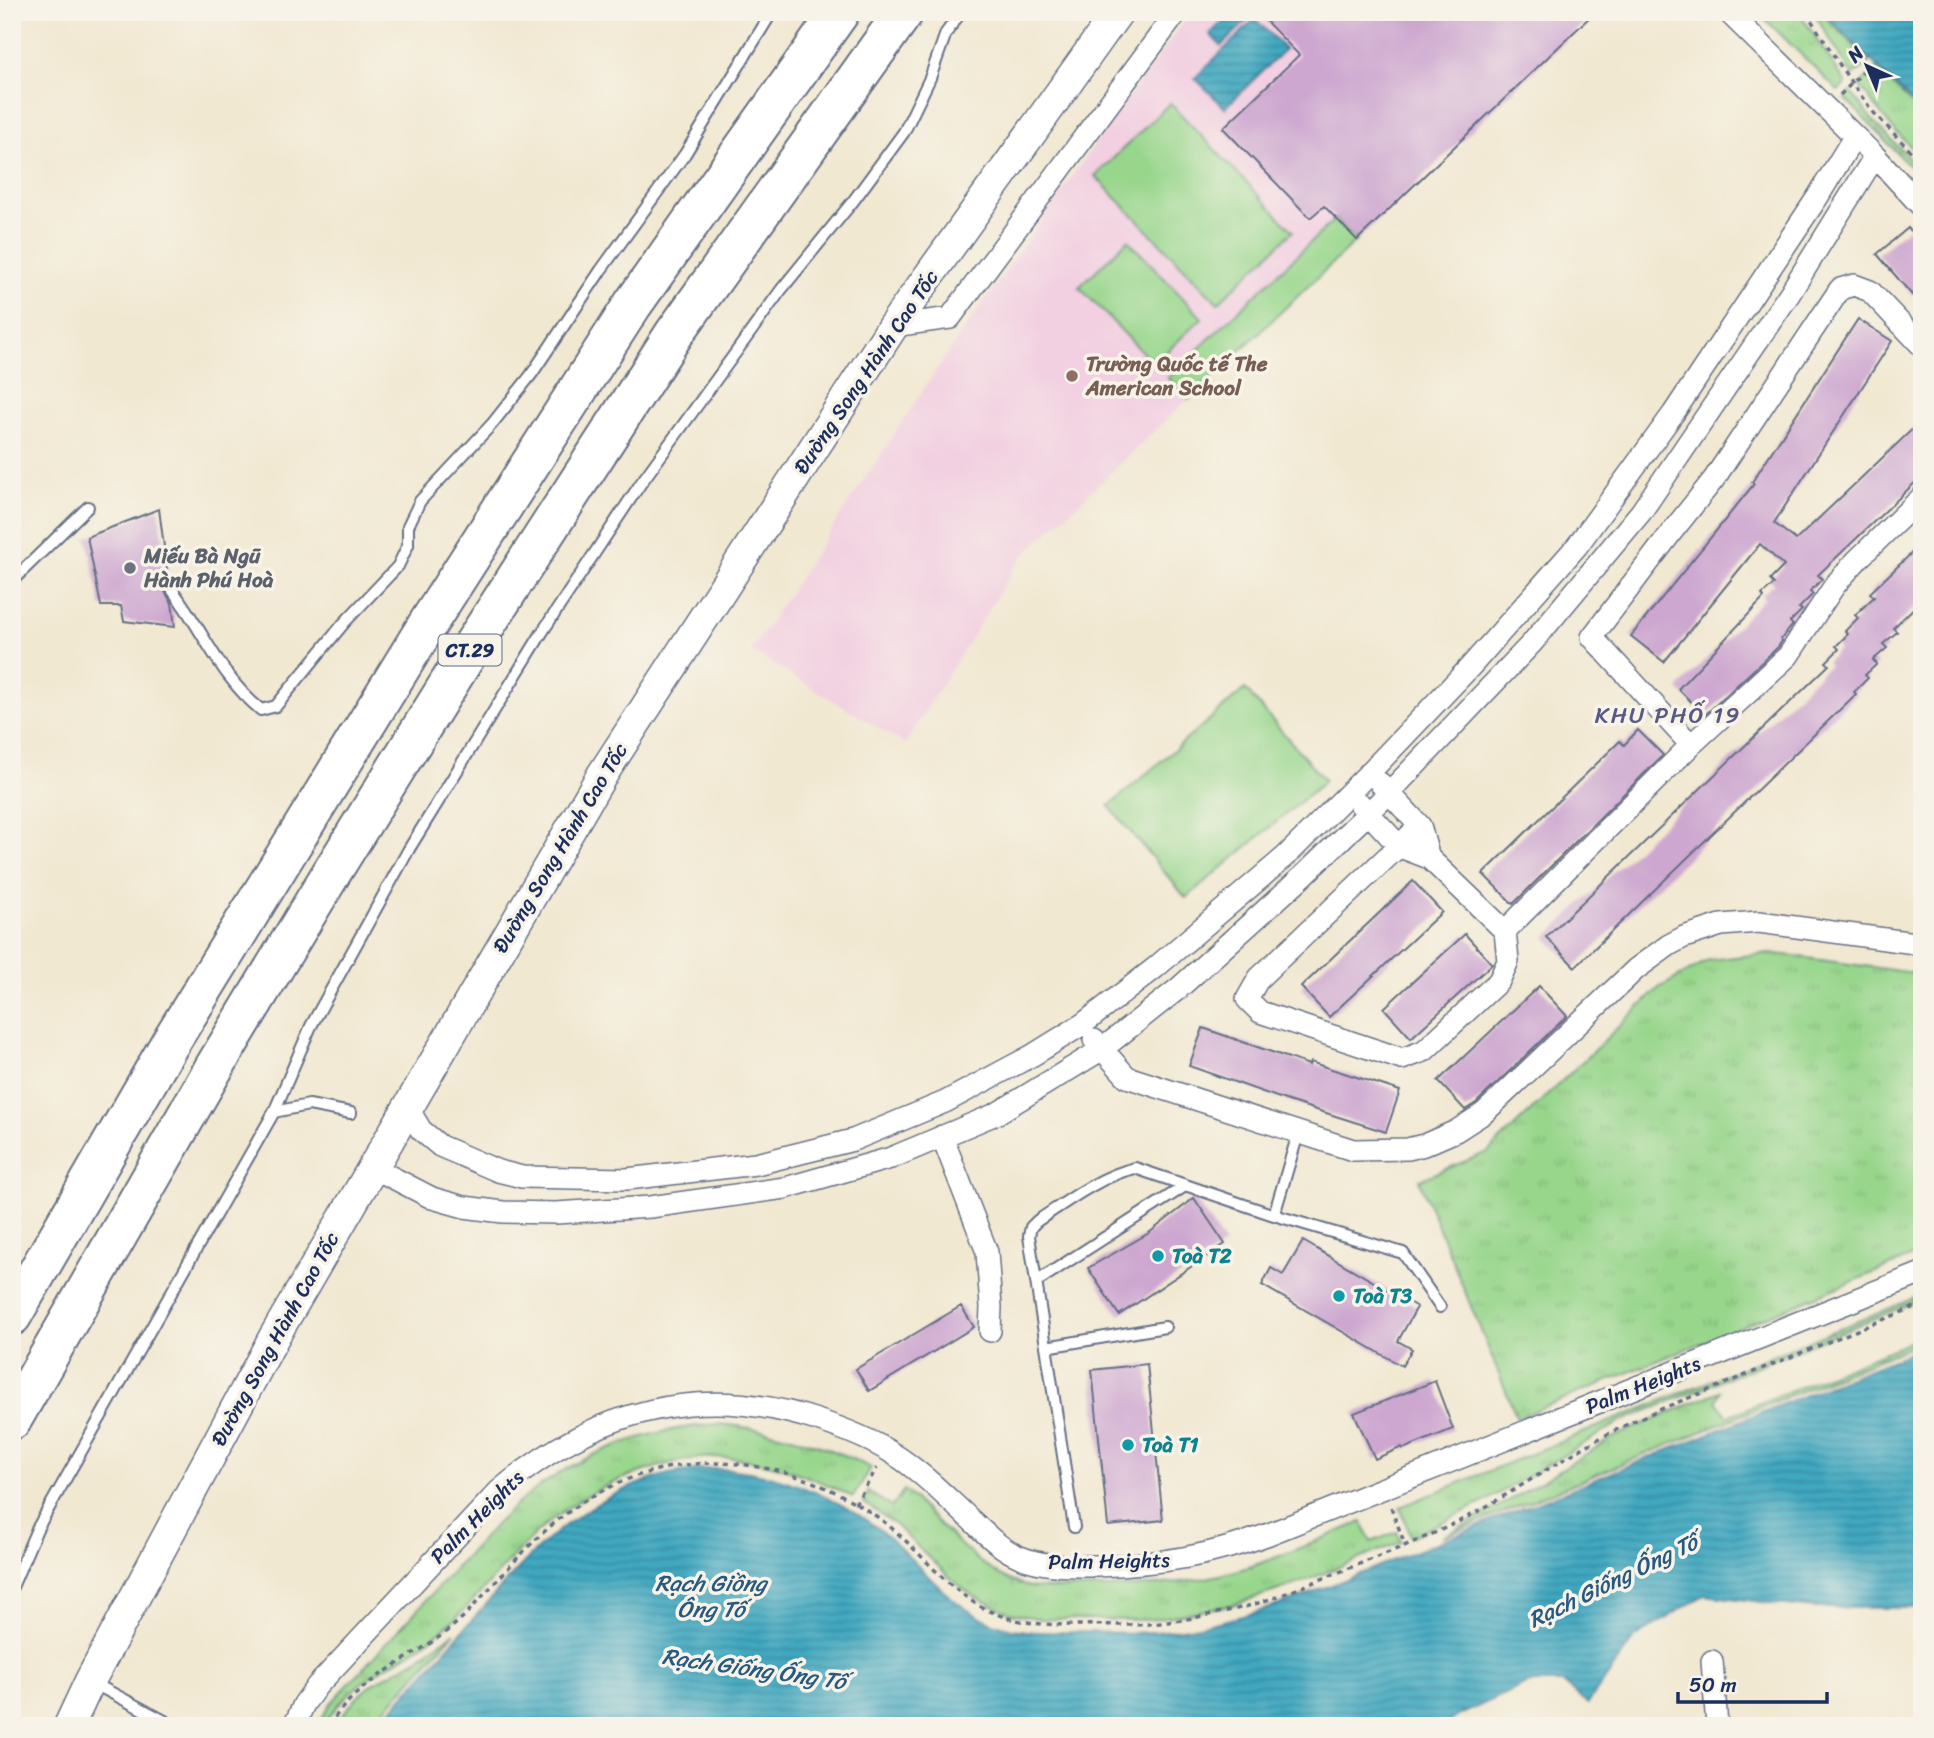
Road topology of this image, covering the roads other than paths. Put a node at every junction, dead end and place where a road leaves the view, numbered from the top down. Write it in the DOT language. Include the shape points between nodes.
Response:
graph roads {
  1 [pos="772,12"];
  2 [pos="840,12"];
  3 [pos="961,12"];
  4 [pos="1118,12"];
  5 [pos="1177,12"];
  6 [pos="1728,12"];
  7 [pos="895,23"];
  8 [pos="1854,136"];
  9 [pos="1875,156"];
  10 [pos="1922,206"];
  11 [pos="894,326"];
  12 [pos="1922,346"];
  13 [pos="1922,497"];
  14 [pos="88,507"];
  15 [pos="12,581"];
  16 [pos="173,591"];
  17 [pos="1691,745"];
  18 [pos="1370,772"];
  19 [pos="1350,792"];
  20 [pos="1389,793"];
  21 [pos="1368,813"];
  22 [pos="1420,826"];
  23 [pos="1400,847"];
  24 [pos="1429,858"];
  25 [pos="1505,931"];
  26 [pos="1922,944"];
  27 [pos="1083,1024"];
  28 [pos="1101,1050"];
  29 [pos="407,1107"];
  30 [pos="274,1112"];
  31 [pos="351,1113"];
  32 [pos="1298,1134"];
  33 [pos="942,1136"];
  34 [pos="372,1167"];
  35 [pos="1185,1186"];
  36 [pos="1274,1215"];
  37 [pos="1922,1273"];
  38 [pos="1036,1282"];
  39 [pos="1440,1307"];
  40 [pos="12,1315"];
  41 [pos="1165,1327"];
  42 [pos="989,1331"];
  43 [pos="1046,1347"];
  44 [pos="12,1420"];
  45 [pos="1074,1527"];
  46 [pos="12,1587"];
  47 [pos="1713,1661"];
  48 [pos="90,1681"];
  49 [pos="170,1725"];
  50 [pos="69,1726"];
  51 [pos="294,1726"];
  52 [pos="1717,1726"];
  1 -- 16 [label="lane" via="685,154 531,375 420,500 398,566 276,706 261,710 248,699 205,644"];
  2 -- 40 [label="highway, CT.29" via="633,304 427,625 170,1043"];
  3 -- 30 [label="lane" via="946,33 904,132 781,290 649,473 543,631 409,849 311,1026"];
  4 -- 11 [label="main road, Đường Song Hành Cao Tốc"];
  5 -- 11 [label="street" via="950,318"];
  6 -- 8 [label="street"];
  7 -- 44 [label="highway, CT.29" via="674,334 469,651 215,1066"];
  8 -- 9 [label="street"];
  8 -- 18 [label="street" via="1673,414 1577,546"];
  9 -- 10 [label="street"];
  9 -- 20 [label="street" via="1642,512 1532,643"];
  11 -- 29 [label="main road, Đường Song Hành Cao Tốc" via="602,775"];
  12 -- 17 [label="street" via="1870,291 1854,285 1840,289 1714,479 1592,637"];
  13 -- 17 [label="street" via="1835,584 1788,656"];
  14 -- 15 [label="lane"];
  17 -- 25 [label="street"];
  18 -- 19 [label="street"];
  18 -- 20 [label="street"];
  19 -- 21 [label="street"];
  19 -- 27 [label="street" via="1286,856"];
  20 -- 21 [label="street"];
  20 -- 22 [label="street"];
  21 -- 23 [label="street"];
  21 -- 28 [label="street" via="1179,988"];
  22 -- 23 [label="street"];
  22 -- 24 [label="street"];
  23 -- 24 [label="street"];
  23 -- 25 [label="street" via="1259,978 1247,999 1260,1012 1402,1059 1424,1051 1499,981 1508,961"];
  24 -- 25 [label="street"];
  26 -- 32 [label="street" via="1776,923 1741,922 1703,930 1652,956 1500,1099 1456,1131 1408,1149 1353,1150"];
  27 -- 28 [label="street"];
  27 -- 29 [label="street" via="933,1107 853,1140 756,1164 626,1179 522,1177 440,1146 421,1130"];
  28 -- 32 [label="street" via="1126,1077"];
  28 -- 33 [label="street" via="996,1114"];
  29 -- 34 [label="main road, Đường Song Hành Cao Tốc"];
  30 -- 31 [label="lane" via="309,1105"];
  30 -- 46 [label="lane" via="37,1529"];
  32 -- 36 [label="lane"];
  33 -- 34 [label="street" via="891,1157 785,1188 650,1207 569,1212 464,1208"];
  33 -- 42 [label="street" via="987,1252"];
  34 -- 48 [label="main road, Đường Song Hành Cao Tốc" via="274,1337"];
  35 -- 36 [label="lane"];
  35 -- 38 [label="lane"];
  35 -- 38 [label="lane" via="1135,1168 1071,1198 1031,1227"];
  36 -- 39 [label="lane" via="1403,1254"];
  37 -- 51 [label="street, Palm Heights" via="1269,1534 1207,1555 1164,1562 1066,1566 1033,1562 1004,1549 892,1453 841,1429 736,1402 652,1408 566,1443 499,1491 317,1686"];
  38 -- 43 [label="lane"];
  41 -- 43 [label="lane"];
  43 -- 45 [label="lane"];
  47 -- 52 [label="street"];
  48 -- 49 [label="lane"];
  48 -- 50 [label="main road, Đường Song Hành Cao Tốc"];
}
